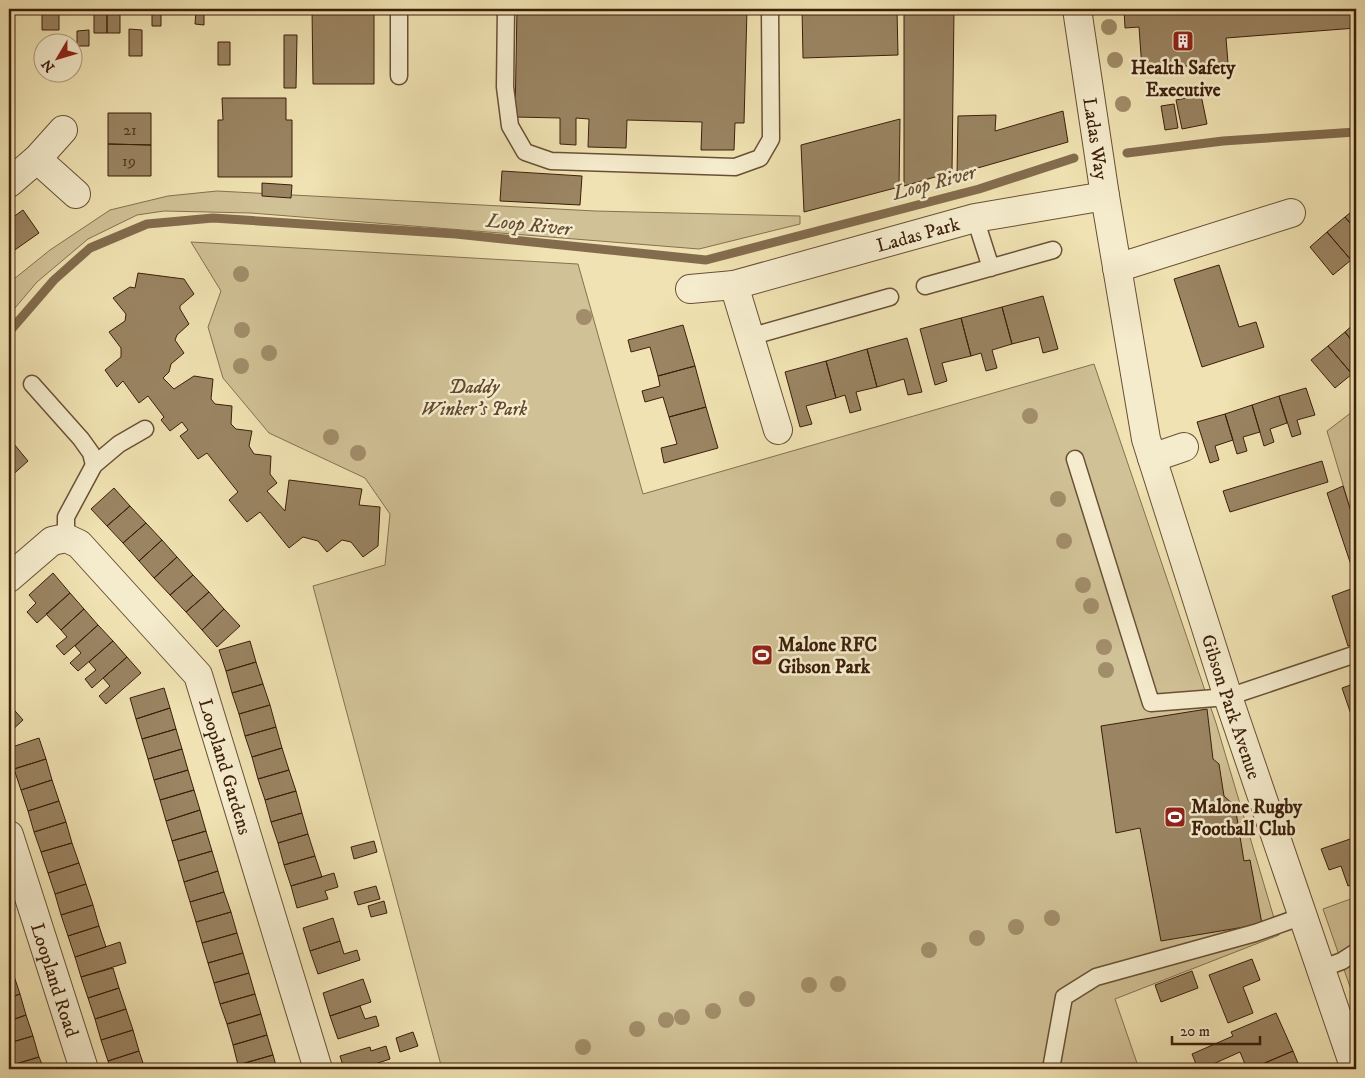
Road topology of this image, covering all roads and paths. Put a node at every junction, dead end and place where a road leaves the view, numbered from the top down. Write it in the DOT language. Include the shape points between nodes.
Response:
graph roads {
  1 [pos="399,9"];
  2 [pos="506,9"];
  3 [pos="770,9"];
  4 [pos="1076,9"];
  5 [pos="400,76"];
  6 [pos="63,130"];
  7 [pos="37,159"];
  8 [pos="9,183"];
  9 [pos="76,194"];
  10 [pos="1105,196"];
  11 [pos="1291,213"];
  12 [pos="975,218"];
  13 [pos="1053,250"];
  14 [pos="991,268"];
  15 [pos="1117,268"];
  16 [pos="734,285"];
  17 [pos="925,286"];
  18 [pos="690,288"];
  19 [pos="890,297"];
  20 [pos="749,337"];
  21 [pos="32,384"];
  22 [pos="145,429"];
  23 [pos="778,430"];
  24 [pos="1184,447"];
  25 [pos="1152,458"];
  26 [pos="1075,459"];
  27 [pos="94,465"];
  28 [pos="1161,484"];
  29 [pos="66,538"];
  30 [pos="9,578"];
  31 [pos="1356,654"];
  32 [pos="1228,697"];
  33 [pos="9,835"];
  34 [pos="1303,916"];
  35 [pos="1356,952"];
  36 [pos="1321,969"];
  37 [pos="84,1069"];
  38 [pos="318,1069"];
  39 [pos="1052,1069"];
  40 [pos="1355,1069"];
  1 -- 5 [label="lane"];
  2 -- 3 [label="lane" via="505,87 510,126 525,152 551,161 735,167 760,158 772,139"];
  4 -- 10 [label="street, Ladas Way"];
  6 -- 7 [label="street"];
  7 -- 8 [label="street"];
  7 -- 9 [label="street"];
  10 -- 12 [label="street, Ladas Park"];
  10 -- 15 [label="street, Ladas Way"];
  11 -- 15 [label="street"];
  12 -- 14 [label="lane"];
  12 -- 16 [label="street, Ladas Park"];
  13 -- 14 [label="lane"];
  14 -- 17 [label="lane"];
  15 -- 25 [label="street, Ladas Way"];
  16 -- 18 [label="street, Ladas Park"];
  16 -- 20 [label="street"];
  19 -- 20 [label="lane"];
  20 -- 23 [label="street"];
  21 -- 27 [label="lane" via="81,439 91,453"];
  22 -- 27 [label="lane" via="119,444"];
  24 -- 25 [label="street"];
  25 -- 28 [label="street, Ladas Way"];
  26 -- 32 [label="lane" via="1151,703"];
  27 -- 29 [label="lane" via="66,517"];
  28 -- 32 [label="street, Gibson Park Avenue"];
  29 -- 30 [label="street" via="52,541"];
  29 -- 38 [label="street, Loopland Gardens" via="79,544 198,676"];
  31 -- 32 [label="lane"];
  32 -- 34 [label="street, Gibson Park Avenue"];
  33 -- 37 [label="street, Loopland Road"];
  34 -- 36 [label="street, Gibson Park Avenue"];
  34 -- 39 [label="lane" via="1255,933 1096,977 1064,997"];
  35 -- 36 [label="lane"];
  36 -- 40 [label="street, Gibson Park Avenue"];
}
